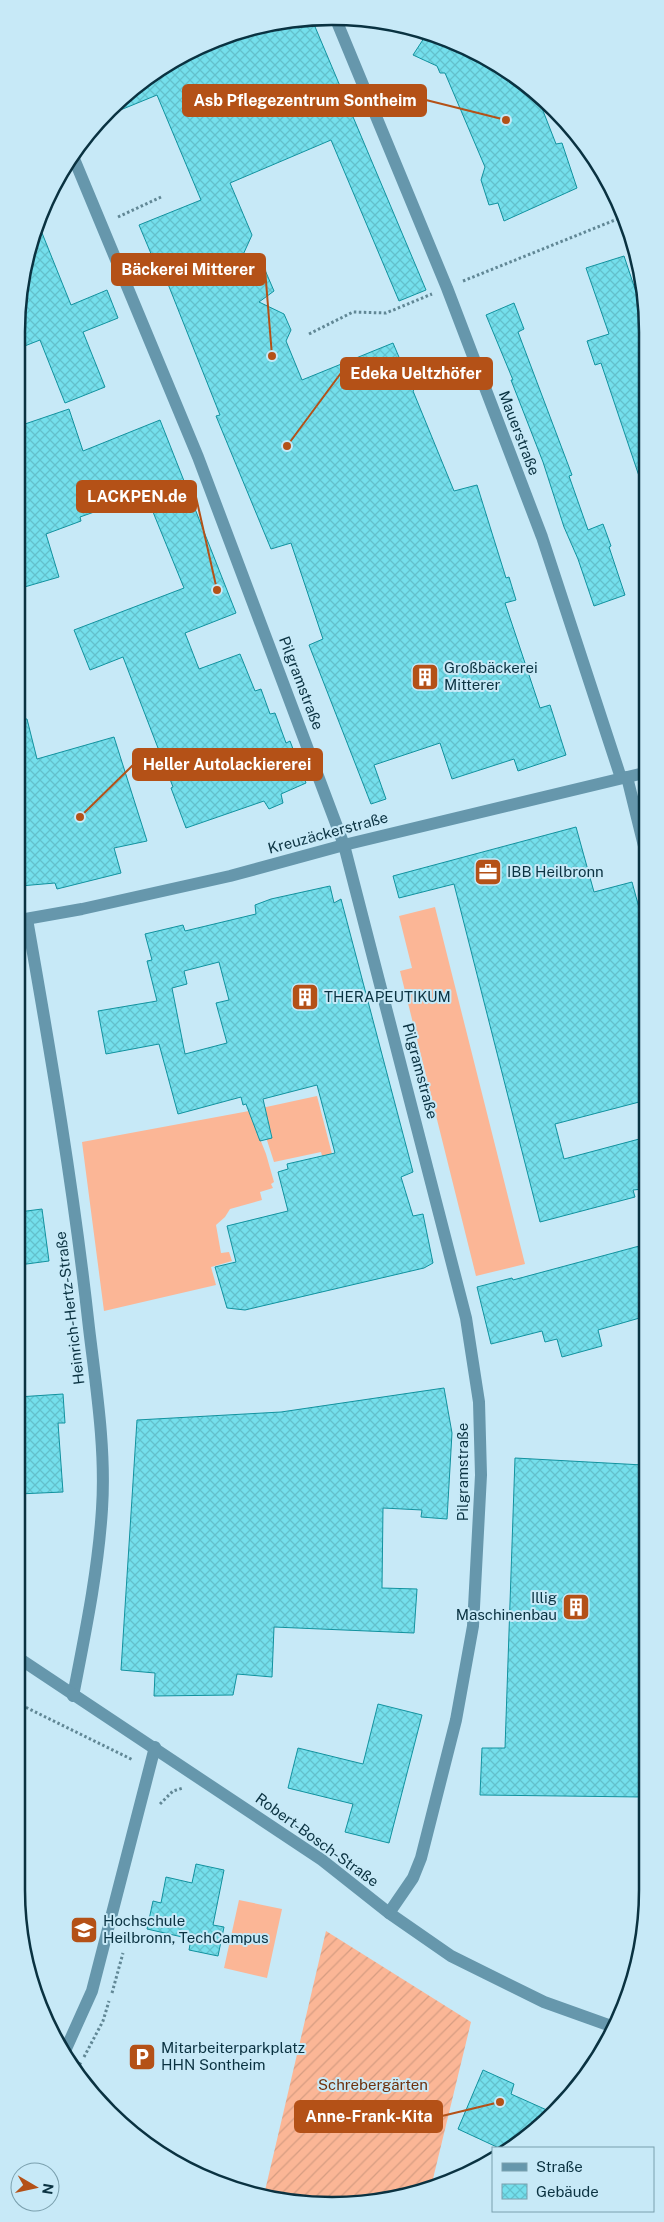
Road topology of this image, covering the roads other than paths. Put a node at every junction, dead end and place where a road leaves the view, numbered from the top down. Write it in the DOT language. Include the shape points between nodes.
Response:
graph roads {
  1 [pos="338,25"];
  2 [pos="76,163"];
  3 [pos="639,774"];
  4 [pos="624,777"];
  5 [pos="639,829"];
  6 [pos="344,845"];
  7 [pos="25,919"];
  8 [pos="25,929"];
  9 [pos="25,1663"];
  10 [pos="73,1696"];
  11 [pos="155,1747"];
  12 [pos="390,1913"];
  13 [pos="608,2025"];
  14 [pos="67,2046"];
  1 -- 4 [label="street, Mauerstraße" via="447,288 542,537"];
  2 -- 6 [label="street, Pilgramstraße" via="198,456"];
  3 -- 4 [label="street, Kreuzäckerstraße"];
  4 -- 5 [label="street, Mauerstraße"];
  4 -- 6 [label="street, Kreuzäckerstraße"];
  6 -- 7 [label="street, Kreuzäckerstraße" via="230,876"];
  6 -- 12 [label="street, Pilgramstraße" via="453,1260 479,1402 479,1529 474,1626 466,1672 421,1858 413,1878"];
  8 -- 10 [label="street, Heinrich-Hertz-Straße" via="55,1073 78,1225 98,1408 102,1508 87,1625"];
  9 -- 10 [label="street, Robert-Bosch-Straße"];
  10 -- 11 [label="street, Robert-Bosch-Straße"];
  11 -- 12 [label="street, Robert-Bosch-Straße" via="322,1860"];
  11 -- 14 [label="street" via="92,1991"];
  12 -- 13 [label="street, Robert-Bosch-Straße" via="451,1956 511,1987"];
}
